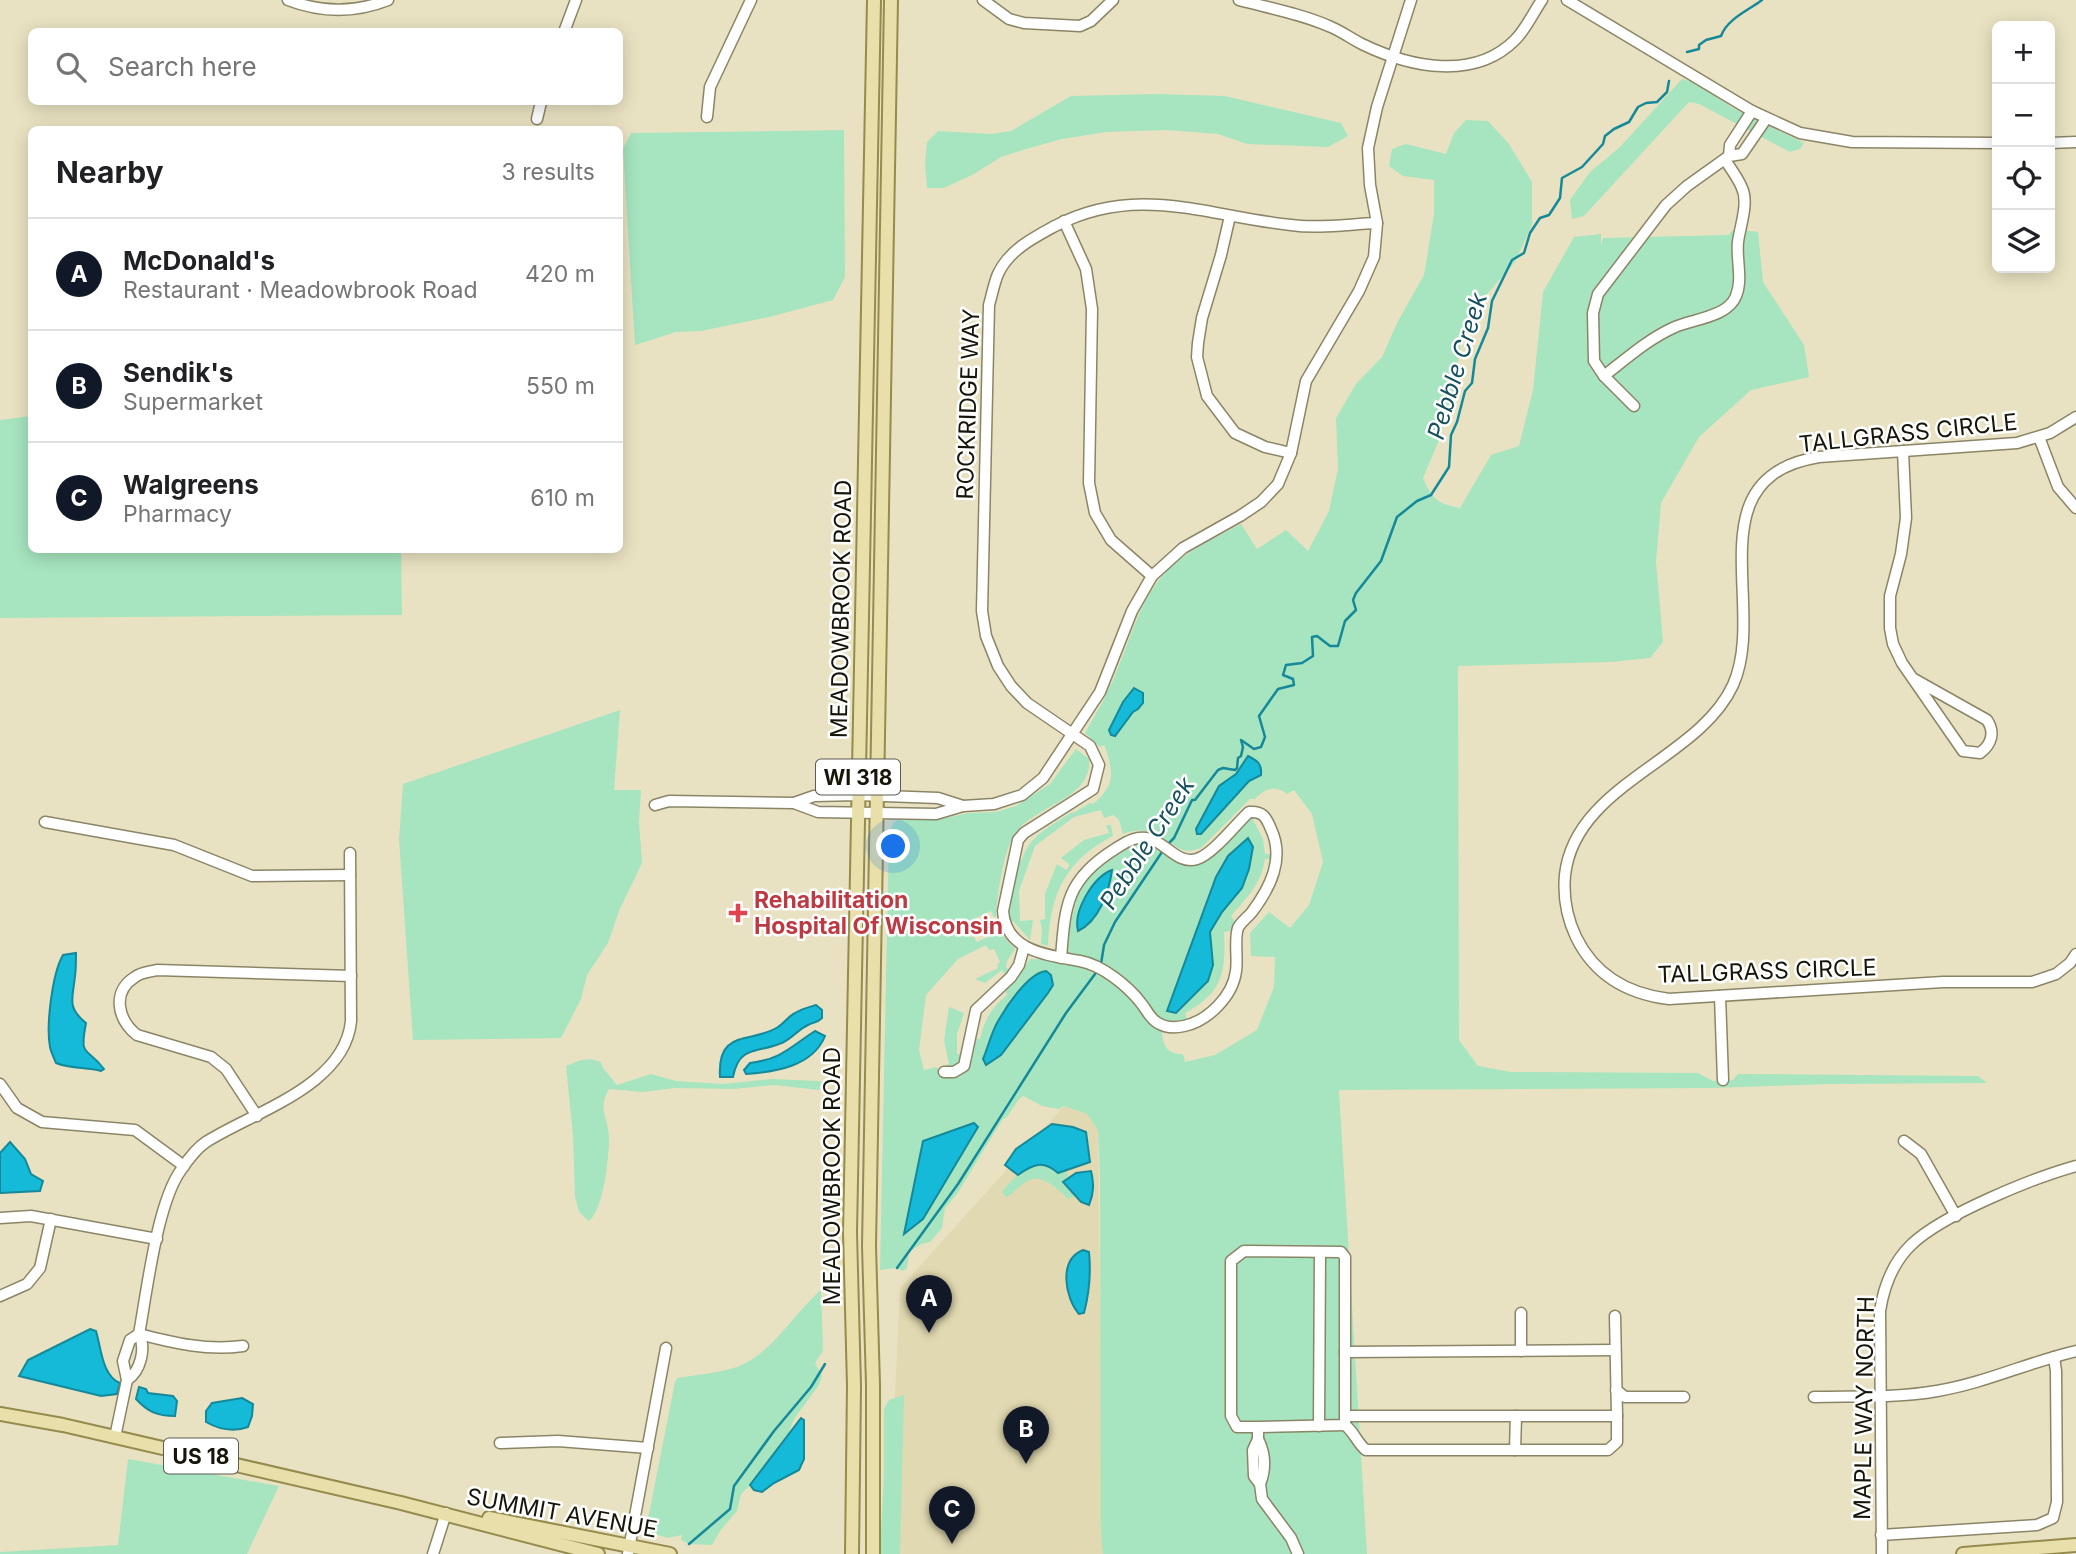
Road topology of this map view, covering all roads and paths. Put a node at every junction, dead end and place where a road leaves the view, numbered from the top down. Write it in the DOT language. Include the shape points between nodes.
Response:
graph roads {
  1 [pos="288,0"];
  2 [pos="388,0"];
  3 [pos="576,0"];
  4 [pos="751,0"];
  5 [pos="874,0"];
  6 [pos="891,0"];
  7 [pos="983,0"];
  8 [pos="1114,0"];
  9 [pos="1239,0"];
  10 [pos="1411,0"];
  11 [pos="1542,0"];
  12 [pos="1567,0"];
  13 [pos="1270,4"];
  14 [pos="566,28"];
  15 [pos="1394,57"];
  16 [pos="540,105"];
  17 [pos="1752,111"];
  18 [pos="707,117"];
  19 [pos="537,119"];
  20 [pos="1766,119"];
  21 [pos="2076,142"];
  22 [pos="1992,143"];
  23 [pos="2055,143"];
  24 [pos="1727,158"];
  25 [pos="1230,216"];
  26 [pos="1064,221"];
  27 [pos="1377,223"];
  28 [pos="1604,376"];
  29 [pos="1634,406"];
  30 [pos="2076,417"];
  31 [pos="2039,437"];
  32 [pos="1903,451"];
  33 [pos="1292,453"];
  34 [pos="2076,508"];
  35 [pos="1152,576"];
  36 [pos="1914,679"];
  37 [pos="1073,734"];
  38 [pos="858,795"];
  39 [pos="877,796"];
  40 [pos="794,803"];
  41 [pos="655,805"];
  42 [pos="963,806"];
  43 [pos="858,813"];
  44 [pos="877,813"];
  45 [pos="44,822"];
  46 [pos="350,853"];
  47 [pos="351,875"];
  48 [pos="1024,947"];
  49 [pos="2076,954"];
  50 [pos="1061,958"];
  51 [pos="2073,966"];
  52 [pos="351,976"];
  53 [pos="1720,996"];
  54 [pos="944,1072"];
  55 [pos="1723,1080"];
  56 [pos="0,1085"];
  57 [pos="257,1116"];
  58 [pos="1904,1141"];
  59 [pos="184,1166"];
  60 [pos="2076,1166"];
  61 [pos="1956,1216"];
  62 [pos="0,1218"];
  63 [pos="51,1219"];
  64 [pos="157,1238"];
  65 [pos="1320,1252"];
  66 [pos="0,1296"];
  67 [pos="1521,1313"];
  68 [pos="1615,1317"];
  69 [pos="139,1334"];
  70 [pos="243,1346"];
  71 [pos="666,1348"];
  72 [pos="1615,1350"];
  73 [pos="1521,1351"];
  74 [pos="2076,1351"];
  75 [pos="1345,1352"];
  76 [pos="2054,1357"];
  77 [pos="127,1380"];
  78 [pos="1616,1390"];
  79 [pos="1881,1396"];
  80 [pos="1684,1397"];
  81 [pos="1814,1397"];
  82 [pos="0,1414"];
  83 [pos="1516,1416"];
  84 [pos="1617,1416"];
  85 [pos="1345,1421"];
  86 [pos="1319,1426"];
  87 [pos="1258,1427"];
  88 [pos="115,1437"];
  89 [pos="500,1443"];
  90 [pos="648,1448"];
  91 [pos="1515,1450"];
  92 [pos="446,1513"];
  93 [pos="1881,1535"];
  94 [pos="852,1537"];
  95 [pos="2076,1545"];
  96 [pos="629,1549"];
  97 [pos="433,1554"];
  98 [pos="598,1554"];
  99 [pos="670,1554"];
  100 [pos="844,1554"];
  101 [pos="852,1554"];
  102 [pos="873,1554"];
  103 [pos="1298,1554"];
  104 [pos="1882,1554"];
  105 [pos="1963,1554"];
  1 -- 2 [label="street" via="345,11"];
  3 -- 14 [label="street"];
  4 -- 18 [label="street" via="710,87"];
  5 -- 38 [label="main road, MEADOWBROOK ROAD / WI 318"];
  6 -- 39 [label="main road, MEADOWBROOK ROAD / WI 318"];
  7 -- 8 [label="street" via="1009,19 1080,26"];
  9 -- 13 [label="street"];
  10 -- 15 [label="street"];
  11 -- 15 [label="street" via="1515,40 1486,60 1453,66"];
  12 -- 17 [label="street"];
  13 -- 15 [label="street" via="1334,27"];
  15 -- 27 [label="street" via="1368,148"];
  16 -- 19 [label="street"];
  17 -- 20 [label="street"];
  17 -- 24 [label="street"];
  20 -- 22 [label="street" via="1833,140"];
  20 -- 24 [label="street" via="1742,154"];
  21 -- 23 [label="street"];
  24 -- 28 [label="street" via="1666,205 1598,294 1593,313 1594,361"];
  24 -- 28 [label="street" via="1744,190 1736,295 1721,311 1651,339"];
  25 -- 26 [label="street, ROCKRIDGE WAY" via="1142,203 1110,206"];
  25 -- 27 [label="street, ROCKRIDGE WAY" via="1294,226"];
  25 -- 33 [label="street" via="1196,357 1207,396 1235,433"];
  26 -- 35 [label="street" via="1086,269 1092,309 1089,483 1095,513 1111,540"];
  26 -- 37 [label="street, ROCKRIDGE WAY" via="1024,243 999,272 989,304 982,611 986,636 1011,686 1027,703"];
  27 -- 33 [label="street" via="1374,257 1359,291 1306,381"];
  28 -- 29 [label="street"];
  30 -- 31 [label="street, TALLGRASS CIRCLE"];
  31 -- 32 [label="street, TALLGRASS CIRCLE" via="2018,443"];
  31 -- 34 [label="street, TALLGRASS CIRCLE" via="2058,487"];
  32 -- 36 [label="street" via="1906,518 1888,619 1897,653"];
  32 -- 53 [label="street, TALLGRASS CIRCLE" via="1809,458 1781,470 1763,485 1750,504 1742,529 1745,633 1734,685 1702,726 1592,815 1569,857 1565,895 1569,917 1578,942 1597,966 1634,993 1669,999"];
  33 -- 35 [label="street" via="1278,484 1261,502 1183,548"];
  35 -- 37 [label="street" via="1132,611 1100,692"];
  36 -- 36 [label="street" via="1964,751 1980,753 1987,748 1992,732 1987,720"];
  37 -- 42 [label="street" via="1043,778 1022,795 994,804"];
  37 -- 48 [label="street, ROCKRIDGE WAY" via="1090,746 1099,765 1093,789 1018,840 1003,911 1007,927"];
  38 -- 39 [label="street"];
  38 -- 40 [label="street" via="814,796"];
  38 -- 43 [label="main road, MEADOWBROOK ROAD / WI 318"];
  39 -- 42 [label="street" via="938,797"];
  39 -- 44 [label="main road, MEADOWBROOK ROAD / WI 318"];
  40 -- 41 [label="street" via="669,801"];
  40 -- 43 [label="street" via="818,812"];
  42 -- 44 [label="street" via="936,814"];
  43 -- 44 [label="street"];
  43 -- 94 [label="main road, MEADOWBROOK ROAD / WI 318" via="850,1232"];
  44 -- 102 [label="main road, MEADOWBROOK ROAD / WI 318" via="869,1245"];
  45 -- 47 [label="street" via="174,845 252,876"];
  46 -- 47 [label="street"];
  47 -- 52 [label="street"];
  48 -- 50 [label="street"];
  48 -- 54 [label="street" via="1012,977 976,1010 964,1066"];
  49 -- 51 [label="street, TALLGRASS CIRCLE"];
  50 -- 50 [label="street" via="1086,962 1102,971 1132,992 1159,1024 1172,1028 1209,1015 1231,988 1236,974 1238,929 1265,893 1277,865 1276,839 1266,817 1249,812 1205,855 1187,860 1152,839 1137,837 1096,861 1074,886"];
  51 -- 53 [label="street, TALLGRASS CIRCLE" via="2032,982 1943,982"];
  52 -- 57 [label="street" via="350,1033 339,1055 329,1068"];
  52 -- 57 [label="street" via="157,970 131,978 121,992 121,1018 128,1028 137,1035 211,1057 226,1069"];
  53 -- 55 [label="street"];
  56 -- 59 [label="street" via="17,1108 42,1122 135,1129"];
  57 -- 59 [label="street" via="204,1144"];
  58 -- 61 [label="street" via="1921,1154"];
  59 -- 64 [label="street" via="164,1208"];
  60 -- 61 [label="street, MAPLE WAY NORTH"];
  61 -- 79 [label="street, MAPLE WAY NORTH" via="1912,1244 1889,1276 1880,1311"];
  62 -- 63 [label="street"];
  63 -- 64 [label="street"];
  63 -- 66 [label="street" via="40,1268 27,1284"];
  64 -- 69 [label="street"];
  65 -- 75 [label="street" via="1345,1256"];
  65 -- 86 [label="street"];
  65 -- 87 [label="street" via="1244,1251 1231,1261 1231,1416 1237,1427"];
  67 -- 73 [label="street"];
  68 -- 72 [label="street"];
  69 -- 70 [label="street" via="184,1345"];
  69 -- 77 [label="street" via="130,1340 123,1361"];
  69 -- 77 [label="street" via="144,1344 134,1376"];
  71 -- 90 [label="street"];
  72 -- 73 [label="street"];
  72 -- 78 [label="street"];
  73 -- 75 [label="street"];
  74 -- 76 [label="street"];
  75 -- 85 [label="street"];
  76 -- 79 [label="street" via="1968,1385"];
  76 -- 93 [label="street" via="2057,1502 2053,1518 2037,1525"];
  77 -- 88 [label="street"];
  78 -- 80 [label="street" via="1625,1397"];
  78 -- 84 [label="street"];
  79 -- 81 [label="street"];
  79 -- 93 [label="street, MAPLE WAY NORTH"];
  82 -- 88 [label="main road, SUMMIT AVENUE / US 18"];
  83 -- 84 [label="street"];
  83 -- 85 [label="street"];
  83 -- 91 [label="street"];
  84 -- 91 [label="street" via="1617,1442 1608,1450"];
  85 -- 86 [label="street"];
  85 -- 91 [label="street" via="1366,1450"];
  86 -- 87 [label="street"];
  87 -- 103 [label="street" via="1254,1450 1259,1469 1254,1476 1262,1499"];
  88 -- 92 [label="main road, SUMMIT AVENUE / US 18"];
  89 -- 90 [label="street" via="558,1441"];
  90 -- 96 [label="street"];
  92 -- 96 [label="main road, SUMMIT AVENUE / US 18" via="494,1518"];
  92 -- 97 [label="street"];
  92 -- 98 [label="main road, SUMMIT AVENUE / US 18"];
  93 -- 104 [label="street, MAPLE WAY NORTH"];
  94 -- 100 [label="main road"];
  94 -- 101 [label="main road, MEADOWBROOK ROAD / WI 318"];
  95 -- 105 [label="main road"];
  96 -- 99 [label="main road, SUMMIT AVENUE / US 18"];
}
